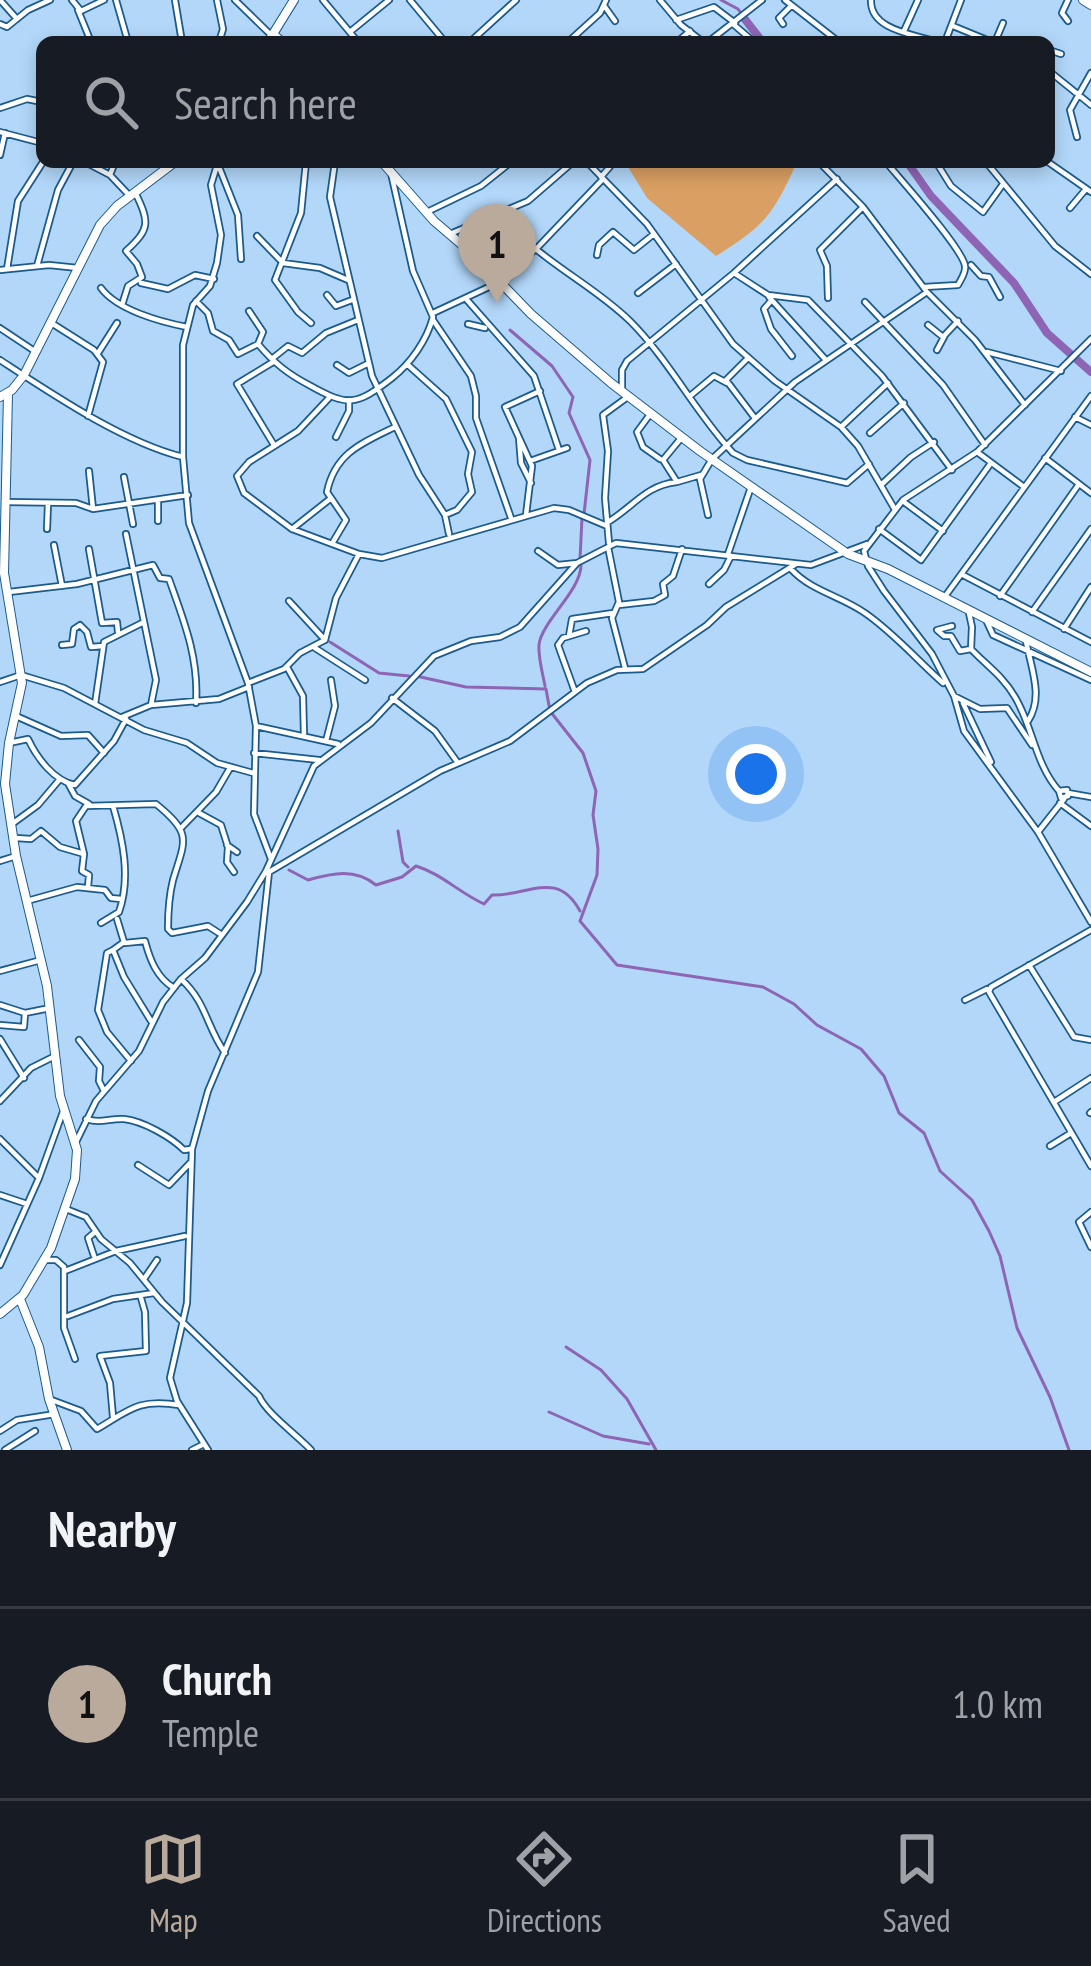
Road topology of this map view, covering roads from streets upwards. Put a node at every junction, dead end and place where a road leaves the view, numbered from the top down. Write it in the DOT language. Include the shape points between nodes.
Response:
graph roads {
  1 [pos="0,0"];
  2 [pos="50,0"];
  3 [pos="72,0"];
  4 [pos="104,0"];
  5 [pos="116,0"];
  6 [pos="175,0"];
  7 [pos="217,0"];
  8 [pos="235,0"];
  9 [pos="293,0"];
  10 [pos="323,0"];
  11 [pos="389,0"];
  12 [pos="410,0"];
  13 [pos="502,0"];
  14 [pos="516,0"];
  15 [pos="660,0"];
  16 [pos="762,0"];
  17 [pos="871,0"];
  18 [pos="918,0"];
  19 [pos="961,0"];
  20 [pos="1068,0"];
  21 [pos="1083,0"];
  22 [pos="606,3"];
  23 [pos="788,3"];
  24 [pos="1091,5"];
  25 [pos="508,8"];
  26 [pos="78,10"];
  27 [pos="17,19"];
  28 [pos="676,20"];
  29 [pos="615,21"];
  30 [pos="1068,21"];
  31 [pos="1003,22"];
  32 [pos="0,24"];
  33 [pos="734,24"];
  34 [pos="783,24"];
  35 [pos="952,26"];
  36 [pos="351,31"];
  37 [pos="691,31"];
  38 [pos="904,31"];
  39 [pos="89,36"];
  40 [pos="126,36"];
  41 [pos="181,36"];
  42 [pos="221,36"];
  43 [pos="270,36"];
  44 [pos="272,36"];
  45 [pos="354,36"];
  46 [pos="440,36"];
  47 [pos="477,36"];
  48 [pos="574,36"];
  49 [pos="685,36"];
  50 [pos="697,36"];
  51 [pos="715,36"];
  52 [pos="747,36"];
  53 [pos="826,36"];
  54 [pos="919,36"];
  55 [pos="948,36"];
  56 [pos="978,36"];
  57 [pos="997,36"];
  58 [pos="1055,52"];
  59 [pos="1061,54"];
  60 [pos="1091,73"];
  61 [pos="1055,76"];
  62 [pos="1077,93"];
  63 [pos="36,101"];
  64 [pos="1091,105"];
  65 [pos="0,108"];
  66 [pos="3,133"];
  67 [pos="1077,137"];
  68 [pos="36,141"];
  69 [pos="0,155"];
  70 [pos="1055,167"];
  71 [pos="39,168"];
  72 [pos="70,168"];
  73 [pos="97,168"];
  74 [pos="113,168"];
  75 [pos="167,168"];
  76 [pos="217,168"];
  77 [pos="220,168"];
  78 [pos="305,168"];
  79 [pos="334,168"];
  80 [pos="387,168"];
  81 [pos="504,168"];
  82 [pos="566,168"];
  83 [pos="593,168"];
  84 [pos="610,168"];
  85 [pos="825,168"];
  86 [pos="891,168"];
  87 [pos="940,168"];
  88 [pos="991,168"];
  89 [pos="390,171"];
  90 [pos="110,175"];
  91 [pos="602,178"];
  92 [pos="837,179"];
  93 [pos="1003,184"];
  94 [pos="1089,191"];
  95 [pos="132,194"];
  96 [pos="863,207"];
  97 [pos="1070,208"];
  98 [pos="427,212"];
  99 [pos="502,214"];
  100 [pos="449,234"];
  101 [pos="655,234"];
  102 [pos="257,236"];
  103 [pos="532,250"];
  104 [pos="597,256"];
  105 [pos="241,259"];
  106 [pos="283,263"];
  107 [pos="676,264"];
  108 [pos="970,264"];
  109 [pos="37,266"];
  110 [pos="79,268"];
  111 [pos="3,269"];
  112 [pos="734,273"];
  113 [pos="1091,274"];
  114 [pos="214,279"];
  115 [pos="348,280"];
  116 [pos="499,280"];
  117 [pos="137,282"];
  118 [pos="101,288"];
  119 [pos="925,290"];
  120 [pos="638,293"];
  121 [pos="327,295"];
  122 [pos="769,297"];
  123 [pos="1000,297"];
  124 [pos="828,298"];
  125 [pos="352,300"];
  126 [pos="467,300"];
  127 [pos="700,300"];
  128 [pos="196,302"];
  129 [pos="865,302"];
  130 [pos="122,305"];
  131 [pos="249,311"];
  132 [pos="433,316"];
  133 [pos="358,320"];
  134 [pos="958,321"];
  135 [pos="880,322"];
  136 [pos="117,323"];
  137 [pos="311,323"];
  138 [pos="52,324"];
  139 [pos="468,324"];
  140 [pos="928,325"];
  141 [pos="188,327"];
  142 [pos="0,328"];
  143 [pos="488,328"];
  144 [pos="944,337"];
  145 [pos="1091,339"];
  146 [pos="850,342"];
  147 [pos="258,344"];
  148 [pos="648,344"];
  149 [pos="937,350"];
  150 [pos="984,351"];
  151 [pos="37,352"];
  152 [pos="98,353"];
  153 [pos="792,356"];
  154 [pos="748,358"];
  155 [pos="825,359"];
  156 [pos="0,360"];
  157 [pos="272,361"];
  158 [pos="369,363"];
  159 [pos="337,365"];
  160 [pos="408,365"];
  161 [pos="1061,371"];
  162 [pos="24,375"];
  163 [pos="727,382"];
  164 [pos="888,383"];
  165 [pos="788,388"];
  166 [pos="377,391"];
  167 [pos="540,391"];
  168 [pos="626,394"];
  169 [pos="4,395"];
  170 [pos="690,395"];
  171 [pos="1091,396"];
  172 [pos="329,398"];
  173 [pos="349,402"];
  174 [pos="904,403"];
  175 [pos="1025,405"];
  176 [pos="651,413"];
  177 [pos="88,416"];
  178 [pos="754,417"];
  179 [pos="1076,417"];
  180 [pos="1091,425"];
  181 [pos="395,427"];
  182 [pos="842,427"];
  183 [pos="482,433"];
  184 [pos="870,433"];
  185 [pos="519,435"];
  186 [pos="336,437"];
  187 [pos="682,437"];
  188 [pos="934,442"];
  189 [pos="468,443"];
  190 [pos="985,445"];
  191 [pos="726,446"];
  192 [pos="274,447"];
  193 [pos="977,452"];
  194 [pos="183,457"];
  195 [pos="662,458"];
  196 [pos="1045,458"];
  197 [pos="712,459"];
  198 [pos="530,461"];
  199 [pos="991,463"];
  200 [pos="869,464"];
  201 [pos="952,470"];
  202 [pos="89,471"];
  203 [pos="701,475"];
  204 [pos="124,477"];
  205 [pos="677,482"];
  206 [pos="531,483"];
  207 [pos="1079,484"];
  208 [pos="881,485"];
  209 [pos="751,487"];
  210 [pos="1024,487"];
  211 [pos="1091,492"];
  212 [pos="188,496"];
  213 [pos="330,499"];
  214 [pos="158,500"];
  215 [pos="903,500"];
  216 [pos="7,502"];
  217 [pos="48,504"];
  218 [pos="129,505"];
  219 [pos="93,509"];
  220 [pos="895,509"];
  221 [pos="445,514"];
  222 [pos="526,515"];
  223 [pos="708,515"];
  224 [pos="511,519"];
  225 [pos="158,521"];
  226 [pos="133,524"];
  227 [pos="607,524"];
  228 [pos="47,529"];
  229 [pos="879,529"];
  230 [pos="292,530"];
  231 [pos="1091,530"];
  232 [pos="943,531"];
  233 [pos="126,534"];
  234 [pos="450,536"];
  235 [pos="333,542"];
  236 [pos="867,544"];
  237 [pos="54,545"];
  238 [pos="608,545"];
  239 [pos="89,549"];
  240 [pos="682,550"];
  241 [pos="538,551"];
  242 [pos="359,554"];
  243 [pos="848,554"];
  244 [pos="730,555"];
  245 [pos="865,559"];
  246 [pos="577,563"];
  247 [pos="794,567"];
  248 [pos="132,569"];
  249 [pos="2,573"];
  250 [pos="962,574"];
  251 [pos="96,580"];
  252 [pos="709,584"];
  253 [pos="62,586"];
  254 [pos="1091,587"];
  255 [pos="5,592"];
  256 [pos="1000,596"];
  257 [pos="944,598"];
  258 [pos="1083,598"];
  259 [pos="289,601"];
  260 [pos="1091,602"];
  261 [pos="619,604"];
  262 [pos="1032,612"];
  263 [pos="614,613"];
  264 [pos="969,613"];
  265 [pos="146,621"];
  266 [pos="952,626"];
  267 [pos="1064,629"];
  268 [pos="586,632"];
  269 [pos="118,634"];
  270 [pos="569,636"];
  271 [pos="326,640"];
  272 [pos="1091,642"];
  273 [pos="62,645"];
  274 [pos="103,646"];
  275 [pos="1027,646"];
  276 [pos="315,648"];
  277 [pos="970,649"];
  278 [pos="286,666"];
  279 [pos="625,668"];
  280 [pos="21,675"];
  281 [pos="1091,676"];
  282 [pos="331,680"];
  283 [pos="365,680"];
  284 [pos="0,682"];
  285 [pos="249,685"];
  286 [pos="948,686"];
  287 [pos="575,692"];
  288 [pos="954,696"];
  289 [pos="392,698"];
  290 [pos="196,703"];
  291 [pos="95,704"];
  292 [pos="963,704"];
  293 [pos="151,705"];
  294 [pos="15,715"];
  295 [pos="124,718"];
  296 [pos="1028,721"];
  297 [pos="256,726"];
  298 [pos="304,735"];
  299 [pos="6,741"];
  300 [pos="326,742"];
  301 [pos="338,745"];
  302 [pos="1035,749"];
  303 [pos="254,752"];
  304 [pos="104,753"];
  305 [pos="319,760"];
  306 [pos="458,763"];
  307 [pos="230,767"];
  308 [pos="253,773"];
  309 [pos="995,773"];
  310 [pos="60,779"];
  311 [pos="69,785"];
  312 [pos="1091,797"];
  313 [pos="1064,798"];
  314 [pos="89,804"];
  315 [pos="113,806"];
  316 [pos="200,813"];
  317 [pos="11,824"];
  318 [pos="1091,826"];
  319 [pos="182,828"];
  320 [pos="1038,832"];
  321 [pos="13,838"];
  322 [pos="227,845"];
  323 [pos="237,852"];
  324 [pos="84,854"];
  325 [pos="16,856"];
  326 [pos="0,860"];
  327 [pos="271,860"];
  328 [pos="234,872"];
  329 [pos="268,872"];
  330 [pos="88,887"];
  331 [pos="123,899"];
  332 [pos="27,901"];
  333 [pos="116,916"];
  334 [pos="101,923"];
  335 [pos="1091,926"];
  336 [pos="222,934"];
  337 [pos="123,943"];
  338 [pos="113,950"];
  339 [pos="41,960"];
  340 [pos="1029,964"];
  341 [pos="0,971"];
  342 [pos="181,979"];
  343 [pos="991,987"];
  344 [pos="174,988"];
  345 [pos="965,1000"];
  346 [pos="0,1005"];
  347 [pos="50,1008"];
  348 [pos="25,1012"];
  349 [pos="151,1021"];
  350 [pos="0,1025"];
  351 [pos="0,1039"];
  352 [pos="79,1040"];
  353 [pos="1091,1040"];
  354 [pos="2,1050"];
  355 [pos="225,1053"];
  356 [pos="56,1056"];
  357 [pos="131,1061"];
  358 [pos="24,1078"];
  359 [pos="1088,1080"];
  360 [pos="1091,1088"];
  361 [pos="104,1092"];
  362 [pos="0,1101"];
  363 [pos="1054,1102"];
  364 [pos="64,1109"];
  365 [pos="86,1119"];
  366 [pos="1072,1133"];
  367 [pos="0,1139"];
  368 [pos="76,1142"];
  369 [pos="1050,1146"];
  370 [pos="192,1149"];
  371 [pos="190,1163"];
  372 [pos="138,1165"];
  373 [pos="1091,1166"];
  374 [pos="40,1178"];
  375 [pos="0,1195"];
  376 [pos="27,1204"];
  377 [pos="64,1209"];
  378 [pos="1091,1212"];
  379 [pos="95,1232"];
  380 [pos="188,1236"];
  381 [pos="1091,1247"];
  382 [pos="116,1251"];
  383 [pos="96,1257"];
  384 [pos="45,1260"];
  385 [pos="157,1260"];
  386 [pos="0,1265"];
  387 [pos="64,1270"];
  388 [pos="144,1279"];
  389 [pos="154,1294"];
  390 [pos="141,1298"];
  391 [pos="20,1299"];
  392 [pos="0,1314"];
  393 [pos="66,1319"];
  394 [pos="183,1322"];
  395 [pos="75,1359"];
  396 [pos="50,1399"];
  397 [pos="179,1405"];
  398 [pos="56,1414"];
  399 [pos="112,1417"];
  400 [pos="0,1431"];
  401 [pos="35,1431"];
  402 [pos="206,1447"];
  403 [pos="5,1450"];
  404 [pos="67,1450"];
  405 [pos="192,1450"];
  406 [pos="311,1450"];
  1 -- 27 [label="street"];
  2 -- 27 [label="street"];
  3 -- 26 [label="street"];
  4 -- 26 [label="street"];
  5 -- 40 [label="street"];
  6 -- 41 [label="street"];
  7 -- 42 [label="street"];
  8 -- 43 [label="street"];
  9 -- 44 [label="street"];
  10 -- 36 [label="street"];
  11 -- 36 [label="street"];
  12 -- 46 [label="street"];
  13 -- 25 [label="street"];
  14 -- 25 [label="street"];
  15 -- 28 [label="street"];
  16 -- 33 [label="street"];
  17 -- 38 [label="street" via="876,19"];
  18 -- 38 [label="street"];
  19 -- 35 [label="street"];
  20 -- 30 [label="street"];
  21 -- 24 [label="street"];
  22 -- 29 [label="street"];
  22 -- 48 [label="street"];
  23 -- 34 [label="street"];
  23 -- 53 [label="street"];
  25 -- 47 [label="street"];
  26 -- 39 [label="street"];
  27 -- 32 [label="street"];
  28 -- 33 [label="street" via="714,7"];
  28 -- 37 [label="street"];
  31 -- 57 [label="street"];
  33 -- 51 [label="street"];
  33 -- 52 [label="street"];
  35 -- 55 [label="street"];
  35 -- 56 [label="street"];
  36 -- 45 [label="street"];
  37 -- 49 [label="street"];
  37 -- 50 [label="street"];
  38 -- 54 [label="street"];
  58 -- 59 [label="street"];
  60 -- 62 [label="street"];
  61 -- 62 [label="street"];
  62 -- 64 [label="street"];
  62 -- 67 [label="street" via="1070,110"];
  63 -- 65 [label="street"];
  66 -- 68 [label="street"];
  66 -- 69 [label="street"];
  70 -- 94 [label="street"];
  71 -- 111 [label="street" via="15,209"];
  72 -- 109 [label="street"];
  73 -- 90 [label="street"];
  74 -- 90 [label="street"];
  75 -- 95 [label="street"];
  76 -- 114 [label="street"];
  77 -- 105 [label="street" via="238,215"];
  78 -- 106 [label="street" via="301,213"];
  79 -- 115 [label="street" via="330,196"];
  80 -- 89 [label="street"];
  81 -- 98 [label="street"];
  82 -- 99 [label="street"];
  83 -- 91 [label="street"];
  84 -- 91 [label="street"];
  85 -- 92 [label="street"];
  86 -- 108 [label="street"];
  87 -- 93 [label="street" via="983,212"];
  88 -- 93 [label="street"];
  89 -- 98 [label="street"];
  89 -- 132 [label="street"];
  90 -- 95 [label="street"];
  91 -- 101 [label="street"];
  91 -- 103 [label="street"];
  92 -- 96 [label="street"];
  92 -- 112 [label="street"];
  93 -- 113 [label="street" via="1055,246"];
  94 -- 97 [label="street"];
  95 -- 110 [label="street" via="100,225"];
  95 -- 117 [label="street" via="146,220 143,237 126,250 141,271"];
  96 -- 119 [label="street"];
  96 -- 124 [label="street" via="821,247"];
  98 -- 100 [label="street"];
  99 -- 100 [label="street"];
  99 -- 103 [label="street"];
  100 -- 116 [label="street"];
  101 -- 104 [label="street" via="634,250 613,232"];
  101 -- 107 [label="street"];
  102 -- 106 [label="street"];
  103 -- 116 [label="street"];
  103 -- 148 [label="street" via="574,275"];
  106 -- 115 [label="street"];
  106 -- 137 [label="street" via="275,280"];
  107 -- 120 [label="street"];
  107 -- 127 [label="street"];
  108 -- 119 [label="street" via="957,286"];
  108 -- 123 [label="street"];
  109 -- 110 [label="street"];
  109 -- 111 [label="street"];
  110 -- 138 [label="street"];
  112 -- 122 [label="street"];
  112 -- 127 [label="street"];
  114 -- 117 [label="street" via="195,275 168,289"];
  114 -- 128 [label="street"];
  115 -- 125 [label="street"];
  116 -- 126 [label="street"];
  116 -- 168 [label="street"];
  117 -- 130 [label="street"];
  118 -- 130 [label="street"];
  119 -- 134 [label="street"];
  119 -- 135 [label="street"];
  121 -- 125 [label="street" via="336,306"];
  122 -- 146 [label="street" via="805,298"];
  122 -- 153 [label="street" via="770,327"];
  122 -- 155 [label="street"];
  125 -- 133 [label="street"];
  126 -- 132 [label="street"];
  126 -- 143 [label="street"];
  127 -- 148 [label="street"];
  127 -- 154 [label="street"];
  128 -- 141 [label="street"];
  128 -- 147 [label="street" via="238,354"];
  129 -- 135 [label="street"];
  130 -- 141 [label="street"];
  131 -- 147 [label="street" via="263,332"];
  132 -- 160 [label="street"];
  132 -- 183 [label="street" via="471,376"];
  133 -- 157 [label="street" via="302,353 288,346"];
  133 -- 158 [label="street"];
  134 -- 144 [label="street"];
  134 -- 150 [label="street"];
  135 -- 146 [label="street"];
  135 -- 190 [label="street" via="943,385"];
  136 -- 152 [label="street"];
  138 -- 151 [label="street"];
  138 -- 152 [label="street"];
  139 -- 143 [label="street"];
  140 -- 144 [label="street"];
  141 -- 194 [label="street"];
  142 -- 151 [label="street"];
  143 -- 167 [label="street"];
  144 -- 149 [label="street"];
  145 -- 161 [label="street"];
  146 -- 155 [label="street"];
  146 -- 164 [label="street"];
  147 -- 157 [label="street"];
  148 -- 168 [label="street" via="623,366"];
  148 -- 170 [label="street"];
  150 -- 161 [label="street"];
  150 -- 175 [label="street"];
  151 -- 162 [label="street"];
  152 -- 177 [label="street" via="103,369"];
  154 -- 163 [label="street"];
  154 -- 165 [label="street"];
  155 -- 165 [label="street"];
  156 -- 162 [label="street"];
  157 -- 172 [label="street"];
  157 -- 192 [label="street" via="237,384"];
  158 -- 159 [label="street" via="350,373"];
  158 -- 166 [label="street"];
  160 -- 166 [label="street"];
  160 -- 189 [label="street" via="446,399"];
  161 -- 175 [label="street"];
  162 -- 169 [label="street"];
  162 -- 177 [label="street"];
  163 -- 170 [label="street" via="714,376"];
  163 -- 178 [label="street"];
  164 -- 174 [label="street"];
  164 -- 182 [label="street"];
  165 -- 178 [label="street"];
  165 -- 182 [label="street"];
  166 -- 173 [label="street"];
  166 -- 181 [label="street"];
  167 -- 185 [label="street" via="506,407"];
  167 -- 198 [label="street" via="563,449"];
  168 -- 176 [label="street"];
  168 -- 227 [label="street" via="603,415"];
  169 -- 216 [label="street"];
  170 -- 191 [label="street"];
  171 -- 179 [label="street"];
  172 -- 173 [label="street"];
  172 -- 192 [label="street"];
  173 -- 186 [label="street"];
  174 -- 184 [label="street"];
  174 -- 188 [label="street"];
  175 -- 190 [label="street"];
  176 -- 187 [label="street"];
  176 -- 195 [label="street" via="638,434"];
  177 -- 194 [label="street"];
  178 -- 191 [label="street"];
  179 -- 180 [label="street"];
  179 -- 196 [label="street"];
  181 -- 213 [label="street" via="343,457 327,488"];
  181 -- 221 [label="street"];
  182 -- 200 [label="street"];
  183 -- 189 [label="street"];
  183 -- 224 [label="street"];
  185 -- 198 [label="street"];
  185 -- 206 [label="street"];
  187 -- 195 [label="street"];
  187 -- 197 [label="street"];
  188 -- 201 [label="street"];
  188 -- 208 [label="street"];
  189 -- 221 [label="street" via="472,492"];
  190 -- 193 [label="street"];
  191 -- 197 [label="street"];
  191 -- 200 [label="street" via="741,458 847,482"];
  192 -- 230 [label="street" via="244,466 238,484"];
  193 -- 199 [label="street"];
  193 -- 201 [label="street"];
  194 -- 212 [label="street"];
  195 -- 205 [label="street"];
  196 -- 207 [label="street"];
  196 -- 210 [label="street"];
  197 -- 203 [label="street"];
  197 -- 209 [label="street"];
  198 -- 206 [label="street"];
  199 -- 210 [label="street"];
  199 -- 232 [label="street"];
  200 -- 208 [label="street"];
  201 -- 215 [label="street"];
  202 -- 219 [label="street"];
  203 -- 205 [label="street"];
  203 -- 223 [label="street"];
  204 -- 218 [label="street"];
  205 -- 227 [label="street" via="651,488"];
  206 -- 222 [label="street"];
  207 -- 211 [label="street"];
  207 -- 256 [label="street"];
  208 -- 220 [label="street"];
  209 -- 243 [label="street"];
  209 -- 244 [label="street"];
  210 -- 250 [label="street"];
  212 -- 214 [label="street"];
  212 -- 285 [label="street" via="189,523"];
  213 -- 230 [label="street"];
  213 -- 235 [label="street" via="346,520"];
  214 -- 218 [label="street"];
  214 -- 225 [label="street"];
  215 -- 220 [label="street"];
  215 -- 232 [label="street"];
  216 -- 217 [label="street"];
  216 -- 249 [label="street"];
  217 -- 219 [label="street"];
  217 -- 228 [label="street"];
  218 -- 219 [label="street"];
  218 -- 226 [label="street"];
  220 -- 229 [label="street"];
  221 -- 234 [label="street"];
  222 -- 224 [label="street"];
  222 -- 227 [label="street" via="562,508"];
  224 -- 234 [label="street"];
  227 -- 238 [label="street"];
  229 -- 232 [label="street" via="921,560"];
  229 -- 236 [label="street"];
  230 -- 235 [label="street"];
  231 -- 262 [label="street"];
  233 -- 248 [label="street"];
  234 -- 242 [label="street" via="394,556"];
  235 -- 242 [label="street"];
  236 -- 243 [label="street"];
  236 -- 245 [label="street"];
  237 -- 253 [label="street"];
  238 -- 240 [label="street"];
  238 -- 246 [label="street"];
  238 -- 261 [label="street"];
  239 -- 251 [label="street"];
  240 -- 244 [label="street"];
  240 -- 261 [label="street" via="665,595"];
  241 -- 246 [label="street" via="558,565"];
  242 -- 271 [label="street"];
  243 -- 245 [label="street"];
  243 -- 247 [label="street"];
  244 -- 247 [label="street"];
  244 -- 252 [label="street"];
  245 -- 257 [label="street"];
  245 -- 286 [label="street"];
  246 -- 289 [label="street" via="524,624 440,652"];
  247 -- 279 [label="street" via="643,669"];
  247 -- 286 [label="street" via="799,578 881,624"];
  248 -- 251 [label="street"];
  248 -- 265 [label="street"];
  248 -- 290 [label="street" via="153,565 169,579 198,667"];
  249 -- 255 [label="street"];
  250 -- 256 [label="street"];
  250 -- 257 [label="street"];
  251 -- 253 [label="street"];
  251 -- 269 [label="street" via="102,623 117,622"];
  253 -- 255 [label="street"];
  254 -- 258 [label="street"];
  255 -- 280 [label="street"];
  256 -- 262 [label="street"];
  257 -- 264 [label="street"];
  258 -- 260 [label="street"];
  258 -- 267 [label="street"];
  259 -- 271 [label="street"];
  261 -- 263 [label="street"];
  262 -- 267 [label="street"];
  263 -- 270 [label="street" via="572,619"];
  263 -- 279 [label="street"];
  264 -- 275 [label="street"];
  264 -- 277 [label="street"];
  265 -- 269 [label="street"];
  265 -- 293 [label="street" via="156,680"];
  266 -- 277 [label="street" via="937,630"];
  267 -- 272 [label="street"];
  268 -- 270 [label="street"];
  269 -- 274 [label="street"];
  270 -- 287 [label="street" via="558,649"];
  271 -- 276 [label="street"];
  273 -- 274 [label="street" via="72,644 80,626 91,646"];
  274 -- 291 [label="street"];
  275 -- 281 [label="street"];
  275 -- 296 [label="street" via="1036,699"];
  276 -- 278 [label="street"];
  276 -- 283 [label="street"];
  277 -- 296 [label="street" via="987,660"];
  278 -- 285 [label="street"];
  278 -- 298 [label="street" via="303,696"];
  279 -- 287 [label="street"];
  280 -- 284 [label="street"];
  280 -- 291 [label="street"];
  280 -- 294 [label="street"];
  282 -- 300 [label="street" via="335,706"];
  285 -- 290 [label="street"];
  285 -- 297 [label="street"];
  286 -- 288 [label="street"];
  287 -- 306 [label="street" via="510,741"];
  288 -- 292 [label="street"];
  288 -- 309 [label="street" via="960,722"];
  289 -- 301 [label="street"];
  289 -- 306 [label="street" via="435,731"];
  290 -- 293 [label="street"];
  291 -- 295 [label="street"];
  292 -- 302 [label="street" via="1007,708"];
  292 -- 309 [label="street"];
  293 -- 295 [label="street"];
  294 -- 299 [label="street"];
  294 -- 304 [label="street" via="61,736 88,735"];
  295 -- 304 [label="street"];
  295 -- 307 [label="street"];
  296 -- 302 [label="street"];
  297 -- 298 [label="street"];
  297 -- 303 [label="street"];
  298 -- 300 [label="street"];
  299 -- 310 [label="street" via="28,739"];
  299 -- 317 [label="street"];
  300 -- 301 [label="street"];
  301 -- 305 [label="street"];
  302 -- 313 [label="street"];
  303 -- 305 [label="street"];
  303 -- 308 [label="street"];
  304 -- 311 [label="street"];
  305 -- 327 [label="street"];
  306 -- 329 [label="street"];
  307 -- 308 [label="street"];
  307 -- 316 [label="street"];
  308 -- 327 [label="street" via="254,814"];
  309 -- 320 [label="street"];
  310 -- 311 [label="street"];
  310 -- 317 [label="street"];
  311 -- 314 [label="street"];
  312 -- 313 [label="street"];
  313 -- 318 [label="street"];
  313 -- 320 [label="street"];
  314 -- 315 [label="street"];
  314 -- 324 [label="street" via="76,818"];
  315 -- 319 [label="street" via="156,804"];
  315 -- 331 [label="street"];
  316 -- 319 [label="street"];
  316 -- 322 [label="street" via="221,825"];
  317 -- 321 [label="street"];
  319 -- 336 [label="street" via="168,929 208,926"];
  320 -- 335 [label="street"];
  321 -- 324 [label="street" via="40,831"];
  321 -- 325 [label="street"];
  322 -- 323 [label="street"];
  322 -- 328 [label="street"];
  324 -- 330 [label="street"];
  325 -- 326 [label="street"];
  325 -- 332 [label="street"];
  327 -- 329 [label="street"];
  329 -- 336 [label="street"];
  329 -- 355 [label="street" via="258,972"];
  330 -- 331 [label="street"];
  330 -- 332 [label="street"];
  331 -- 333 [label="street"];
  332 -- 339 [label="street"];
  333 -- 334 [label="street"];
  333 -- 337 [label="street"];
  335 -- 340 [label="street"];
  336 -- 342 [label="street"];
  337 -- 338 [label="street"];
  337 -- 344 [label="street" via="145,941 151,964"];
  338 -- 349 [label="street"];
  338 -- 357 [label="street" via="98,1010"];
  339 -- 341 [label="street"];
  339 -- 347 [label="street"];
  340 -- 343 [label="street"];
  340 -- 353 [label="street" via="1074,1037"];
  342 -- 344 [label="street"];
  342 -- 355 [label="street" via="202,1000"];
  343 -- 345 [label="street"];
  343 -- 363 [label="street"];
  344 -- 349 [label="street"];
  346 -- 348 [label="street"];
  347 -- 348 [label="street"];
  347 -- 356 [label="street"];
  348 -- 350 [label="street" via="24,1027"];
  349 -- 357 [label="street"];
  351 -- 354 [label="street"];
  352 -- 361 [label="street" via="100,1066"];
  354 -- 358 [label="street"];
  355 -- 370 [label="street"];
  356 -- 358 [label="street"];
  356 -- 364 [label="street"];
  357 -- 361 [label="street"];
  358 -- 362 [label="street"];
  359 -- 360 [label="street"];
  359 -- 363 [label="street"];
  361 -- 365 [label="street"];
  363 -- 366 [label="street"];
  364 -- 368 [label="street"];
  364 -- 374 [label="street"];
  365 -- 368 [label="street"];
  365 -- 370 [label="street" via="128,1120"];
  366 -- 369 [label="street"];
  366 -- 373 [label="street"];
  367 -- 374 [label="street"];
  368 -- 377 [label="street"];
  370 -- 371 [label="street"];
  371 -- 372 [label="street" via="169,1185"];
  371 -- 380 [label="street"];
  374 -- 376 [label="street"];
  375 -- 376 [label="street"];
  376 -- 386 [label="street"];
  377 -- 379 [label="street" via="86,1217"];
  377 -- 384 [label="street"];
  378 -- 381 [label="street" via="1079,1222"];
  379 -- 382 [label="street"];
  379 -- 383 [label="street" via="88,1240"];
  380 -- 382 [label="street"];
  380 -- 394 [label="street"];
  382 -- 383 [label="street"];
  382 -- 388 [label="street"];
  383 -- 387 [label="street"];
  384 -- 387 [label="street" via="56,1259"];
  384 -- 391 [label="street"];
  385 -- 388 [label="street"];
  387 -- 393 [label="street"];
  388 -- 389 [label="street"];
  389 -- 390 [label="street"];
  389 -- 394 [label="street"];
  390 -- 393 [label="street" via="113,1299"];
  390 -- 399 [label="street" via="146,1351 100,1357"];
  391 -- 392 [label="street"];
  391 -- 396 [label="street"];
  393 -- 395 [label="street"];
  394 -- 397 [label="street" via="170,1378"];
  394 -- 406 [label="street"];
  396 -- 398 [label="street"];
  396 -- 399 [label="street" via="97,1429"];
  397 -- 399 [label="street" via="154,1403"];
  397 -- 402 [label="street"];
  398 -- 400 [label="street"];
  398 -- 404 [label="street"];
  401 -- 403 [label="street"];
  402 -- 405 [label="street"];
}
